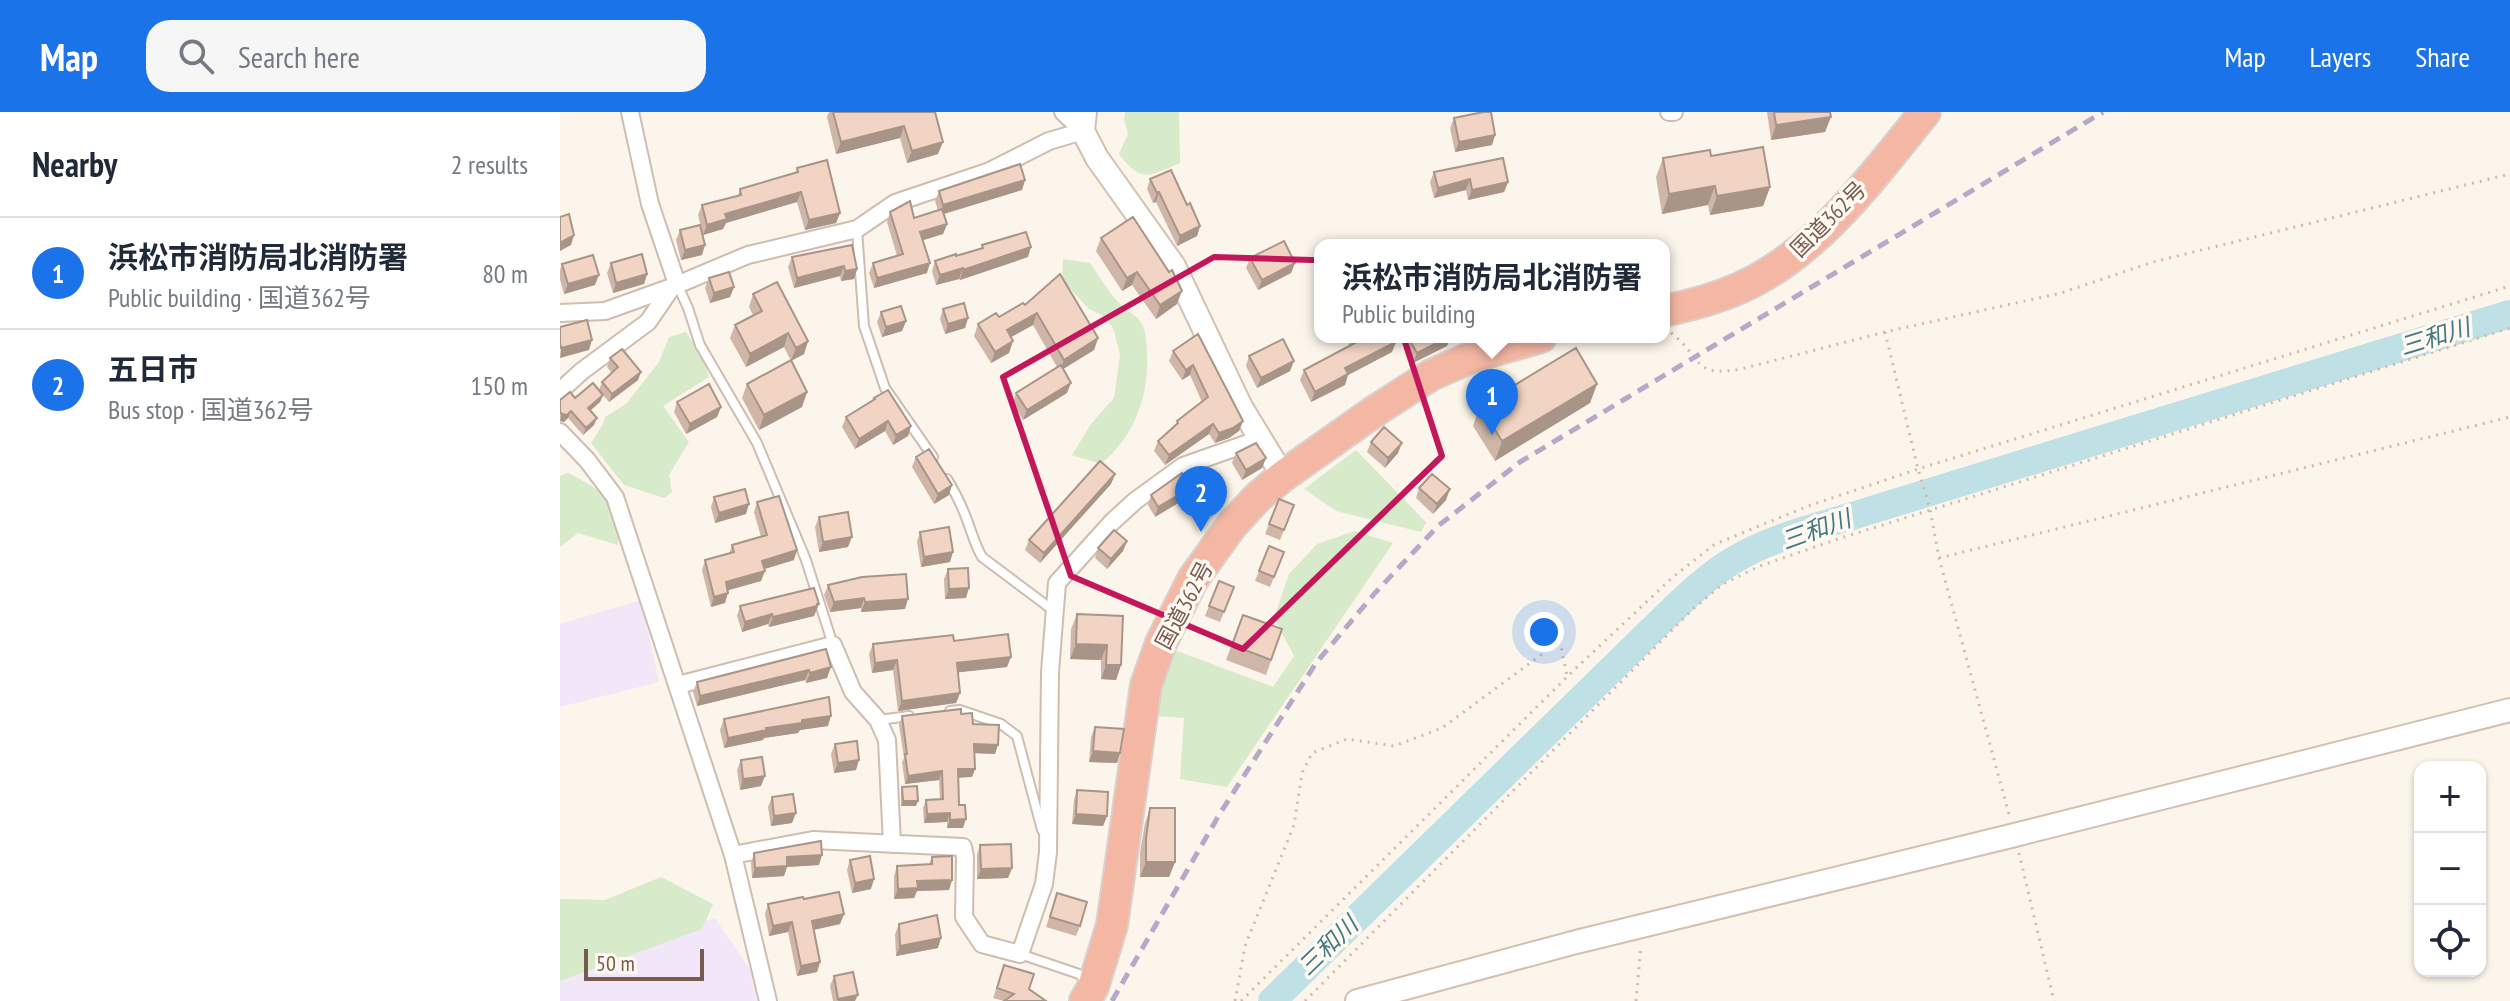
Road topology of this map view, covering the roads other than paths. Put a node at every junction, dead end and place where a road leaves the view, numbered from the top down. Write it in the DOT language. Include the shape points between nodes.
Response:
graph roads {
  1 [pos="630,112"];
  2 [pos="1063,112"];
  3 [pos="1925,112"];
  4 [pos="1084,122"];
  5 [pos="857,229"];
  6 [pos="674,286"];
  7 [pos="1670,309"];
  8 [pos="560,313"];
  9 [pos="1520,343"];
  10 [pos="560,391"];
  11 [pos="560,432"];
  12 [pos="1260,439"];
  13 [pos="1283,476"];
  14 [pos="1054,611"];
  15 [pos="833,645"];
  16 [pos="678,685"];
  17 [pos="2510,710"];
  18 [pos="946,712"];
  19 [pos="918,715"];
  20 [pos="878,720"];
  21 [pos="892,844"];
  22 [pos="1048,852"];
  23 [pos="733,855"];
  24 [pos="1020,954"];
  25 [pos="1095,996"];
  26 [pos="768,1001"];
  27 [pos="1357,1001"];
  1 -- 6 [label="street"];
  2 -- 4 [label="street"];
  3 -- 7 [label="highway, 国道362号" via="1824,229 1784,262 1740,288"];
  4 -- 5 [label="street" via="990,171 895,203"];
  4 -- 12 [label="street" via="1097,158 1174,266"];
  5 -- 6 [label="street" via="748,255"];
  5 -- 14 [label="lane" via="864,326 885,388 954,490 982,557"];
  6 -- 8 [label="street" via="605,311"];
  6 -- 10 [label="street" via="648,322"];
  6 -- 15 [label="lane" via="700,345 763,457 806,560"];
  9 -- 13 [label="highway, 国道362号" via="1431,375"];
  11 -- 16 [label="street" via="615,497"];
  12 -- 13 [label="street"];
  12 -- 14 [label="street" via="1183,466 1135,501 1057,583"];
  13 -- 25 [label="highway, 国道362号" via="1232,525 1193,579 1161,643 1146,685 1112,925"];
  14 -- 22 [label="street"];
  15 -- 16 [label="street"];
  15 -- 20 [label="street" via="853,692"];
  16 -- 23 [label="street"];
  17 -- 27 [label="street"];
  18 -- 22 [label="lane" via="960,710 1001,724 1017,736"];
  19 -- 20 [label="lane"];
  20 -- 21 [label="street" via="887,740"];
  21 -- 23 [label="street" via="813,840"];
  21 -- 24 [label="street" via="963,847 964,917 982,944"];
  22 -- 24 [label="street" via="1044,884"];
  23 -- 26 [label="street"];
  24 -- 25 [label="lane" via="1079,974"];
}
